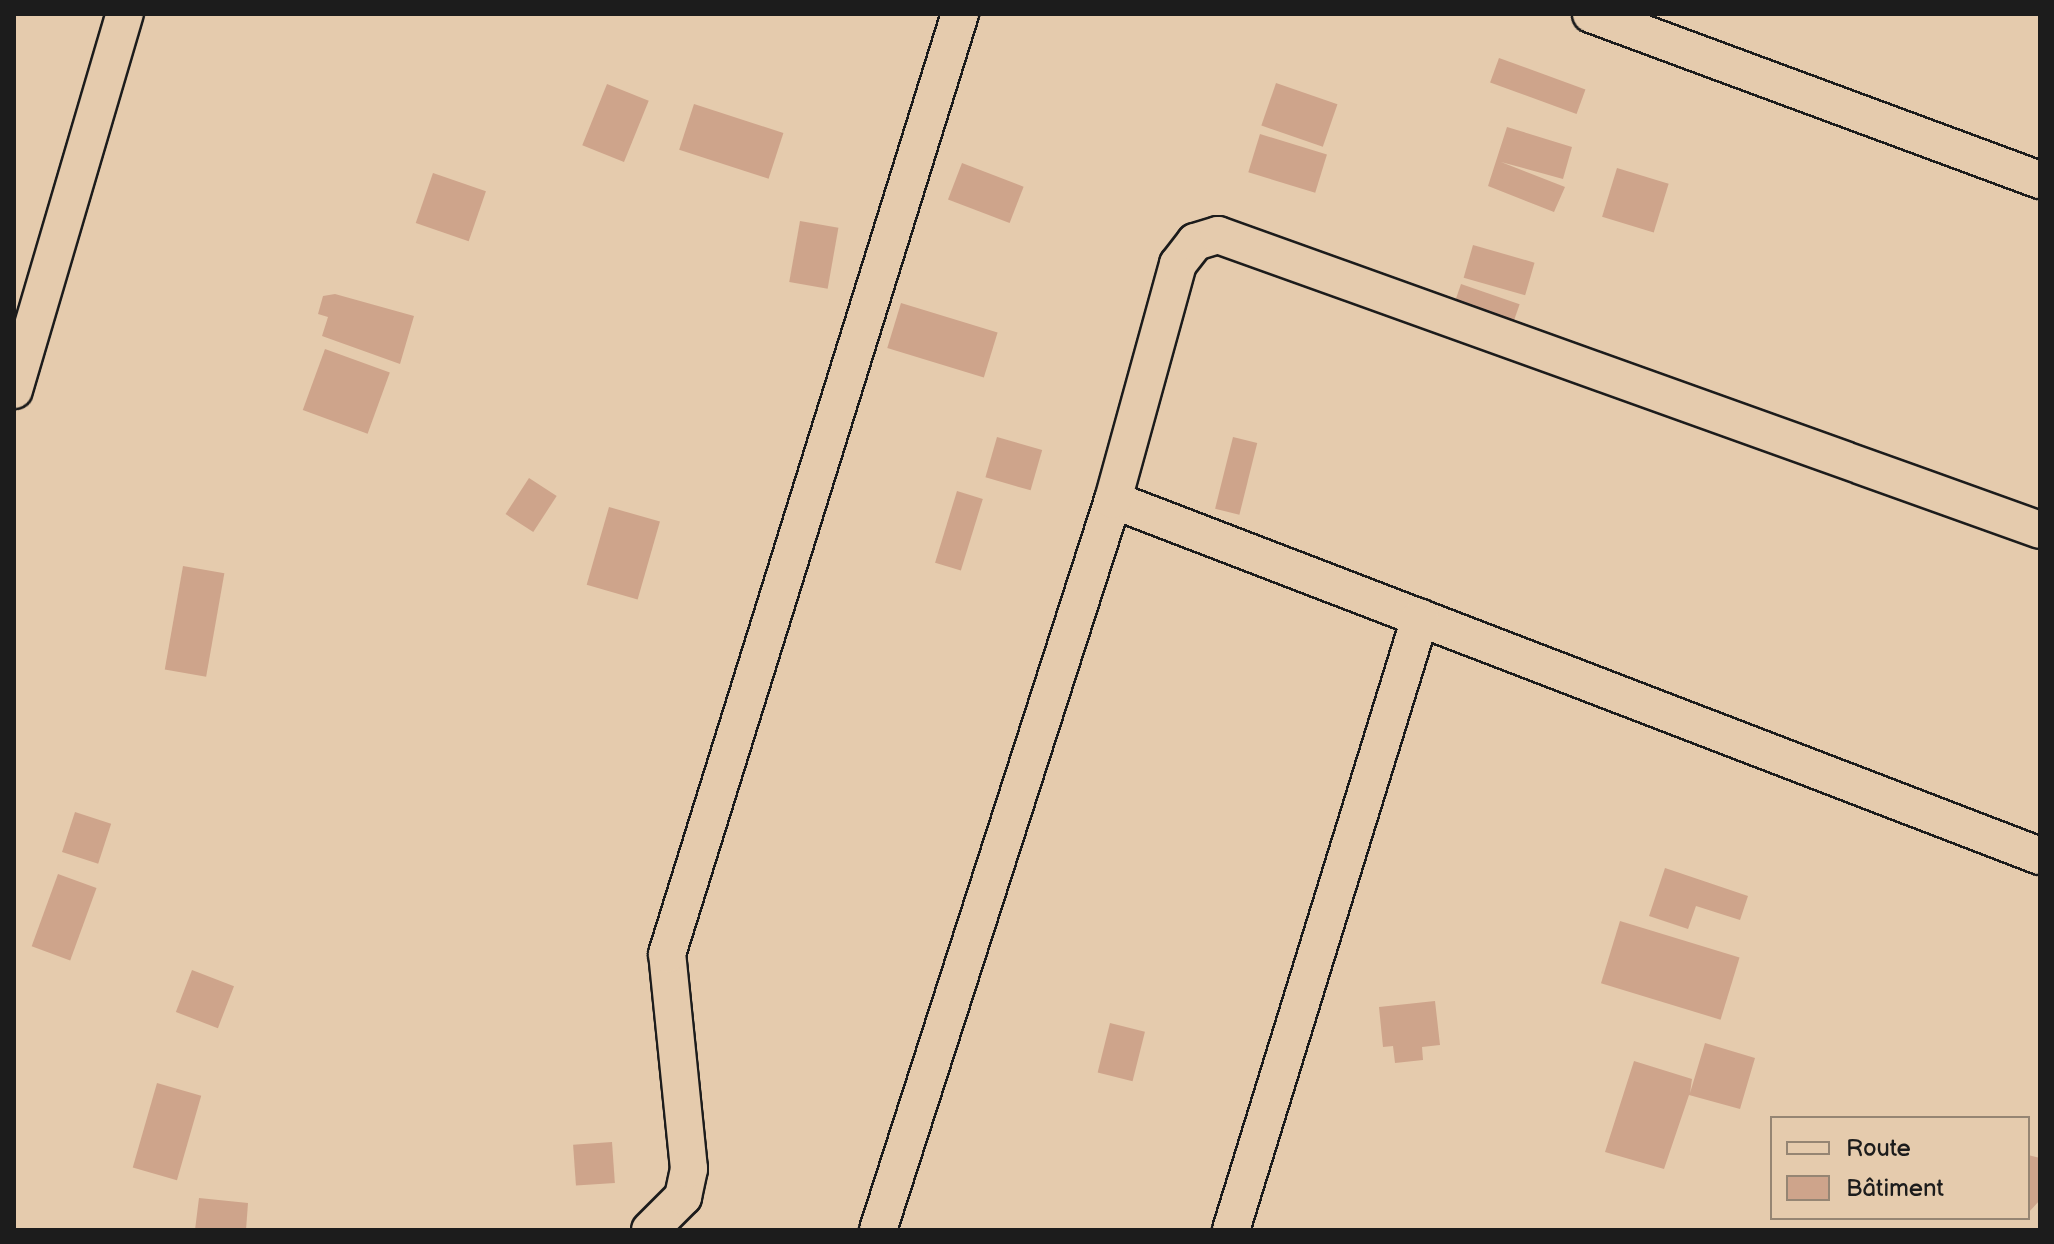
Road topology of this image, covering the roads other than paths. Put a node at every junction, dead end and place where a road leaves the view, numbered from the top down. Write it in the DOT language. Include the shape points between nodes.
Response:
graph roads {
  1 [pos="125,14"];
  2 [pos="960,14"];
  3 [pos="1591,14"];
  4 [pos="2040,180"];
  5 [pos="14,390"];
  6 [pos="1113,500"];
  7 [pos="2040,530"];
  8 [pos="1420,618"];
  9 [pos="2040,856"];
  10 [pos="650,1230"];
  11 [pos="878,1230"];
  12 [pos="1231,1230"];
  1 -- 5 [label="street"];
  2 -- 10 [label="street" via="667,954 689,1169 683,1197"];
  3 -- 4 [label="street"];
  6 -- 7 [label="street" via="1178,264 1195,242 1218,235"];
  6 -- 8 [label="street"];
  6 -- 11 [label="street"];
  8 -- 9 [label="street"];
  8 -- 12 [label="street"];
}
